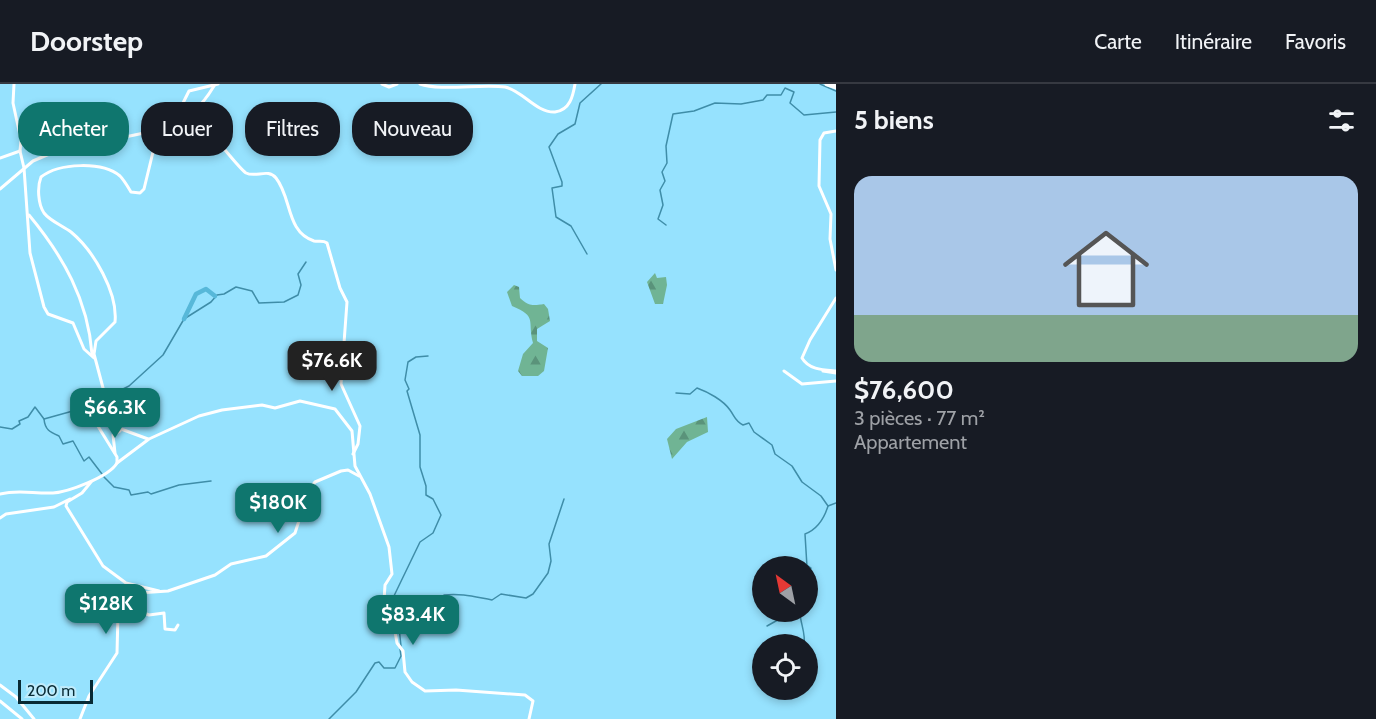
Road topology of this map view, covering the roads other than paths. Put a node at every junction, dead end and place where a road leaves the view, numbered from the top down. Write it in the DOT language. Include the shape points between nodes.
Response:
graph roads {
  1 [pos="14,84"];
  2 [pos="382,84"];
  3 [pos="397,84"];
  4 [pos="420,84"];
  5 [pos="576,84"];
  6 [pos="827,84"];
  7 [pos="216,85"];
  8 [pos="836,87"];
  9 [pos="184,102"];
  10 [pos="202,102"];
  11 [pos="18,130"];
  12 [pos="836,131"];
  13 [pos="141,134"];
  14 [pos="18,152"];
  15 [pos="21,156"];
  16 [pos="152,156"];
  17 [pos="231,156"];
  18 [pos="0,158"];
  19 [pos="24,168"];
  20 [pos="0,184"];
  21 [pos="7,184"];
  22 [pos="0,189"];
  23 [pos="28,214"];
  24 [pos="836,270"];
  25 [pos="836,298"];
  26 [pos="92,355"];
  27 [pos="95,361"];
  28 [pos="783,371"];
  29 [pos="836,372"];
  30 [pos="836,381"];
  31 [pos="107,410"];
  32 [pos="122,431"];
  33 [pos="149,439"];
  34 [pos="115,454"];
  35 [pos="353,454"];
  36 [pos="117,464"];
  37 [pos="359,476"];
  38 [pos="93,480"];
  39 [pos="0,494"];
  40 [pos="72,499"];
  41 [pos="0,518"];
  42 [pos="161,592"];
  43 [pos="120,608"];
  44 [pos="178,625"];
  45 [pos="0,685"];
  46 [pos="0,701"];
  47 [pos="22,719"];
  48 [pos="34,719"];
  49 [pos="80,719"];
  50 [pos="529,719"];
  1 -- 11 [label="street"];
  2 -- 3 [label="street"];
  4 -- 5 [label="street" via="503,87 555,112 573,99"];
  6 -- 8 [label="street"];
  7 -- 9 [label="street" via="189,91"];
  7 -- 10 [label="street"];
  12 -- 24 [label="street" via="824,133 820,140 819,180 822,198 831,214 830,239"];
  13 -- 19 [label="street" via="54,152"];
  14 -- 18 [label="street"];
  15 -- 19 [label="street"];
  16 -- 27 [label="street" via="140,193 131,192 120,176 91,166 50,170 39,183 46,216 71,232 92,254 115,300 115,322 96,341"];
  17 -- 35 [label="street" via="250,174 274,176 285,189 290,216 299,231 314,241 327,243 347,302 341,384 360,426"];
  19 -- 21 [label="street"];
  19 -- 23 [label="street"];
  20 -- 21 [label="street"];
  21 -- 22 [label="street"];
  23 -- 26 [label="street" via="74,279"];
  23 -- 26 [label="street" via="30,252 46,312 73,323 84,349"];
  25 -- 29 [label="street" via="802,358 808,366"];
  26 -- 27 [label="street"];
  27 -- 31 [label="street"];
  28 -- 30 [label="street" via="802,384"];
  31 -- 32 [label="street" via="110,423"];
  31 -- 34 [label="street" via="96,423"];
  32 -- 33 [label="street"];
  32 -- 34 [label="street" via="113,435"];
  33 -- 35 [label="street" via="222,410 267,405 275,408 300,402 335,409 352,431"];
  33 -- 36 [label="street"];
  34 -- 36 [label="street"];
  35 -- 37 [label="street"];
  36 -- 38 [label="street"];
  37 -- 42 [label="street" via="348,470 315,482 295,533 266,556 238,561 215,575"];
  37 -- 50 [label="street" via="370,494 389,547 392,574 385,585 384,601 403,651 408,677 425,691 525,695 533,701"];
  38 -- 39 [label="street" via="53,493 17,490"];
  38 -- 40 [label="street"];
  40 -- 41 [label="street" via="54,507"];
  40 -- 42 [label="street" via="67,502 68,510 103,566 126,583"];
  42 -- 43 [label="street" via="130,596"];
  43 -- 44 [label="street" via="149,615 164,613 165,629 175,630"];
  43 -- 49 [label="street" via="117,654 89,696"];
  45 -- 48 [label="street"];
  46 -- 47 [label="street"];
}
